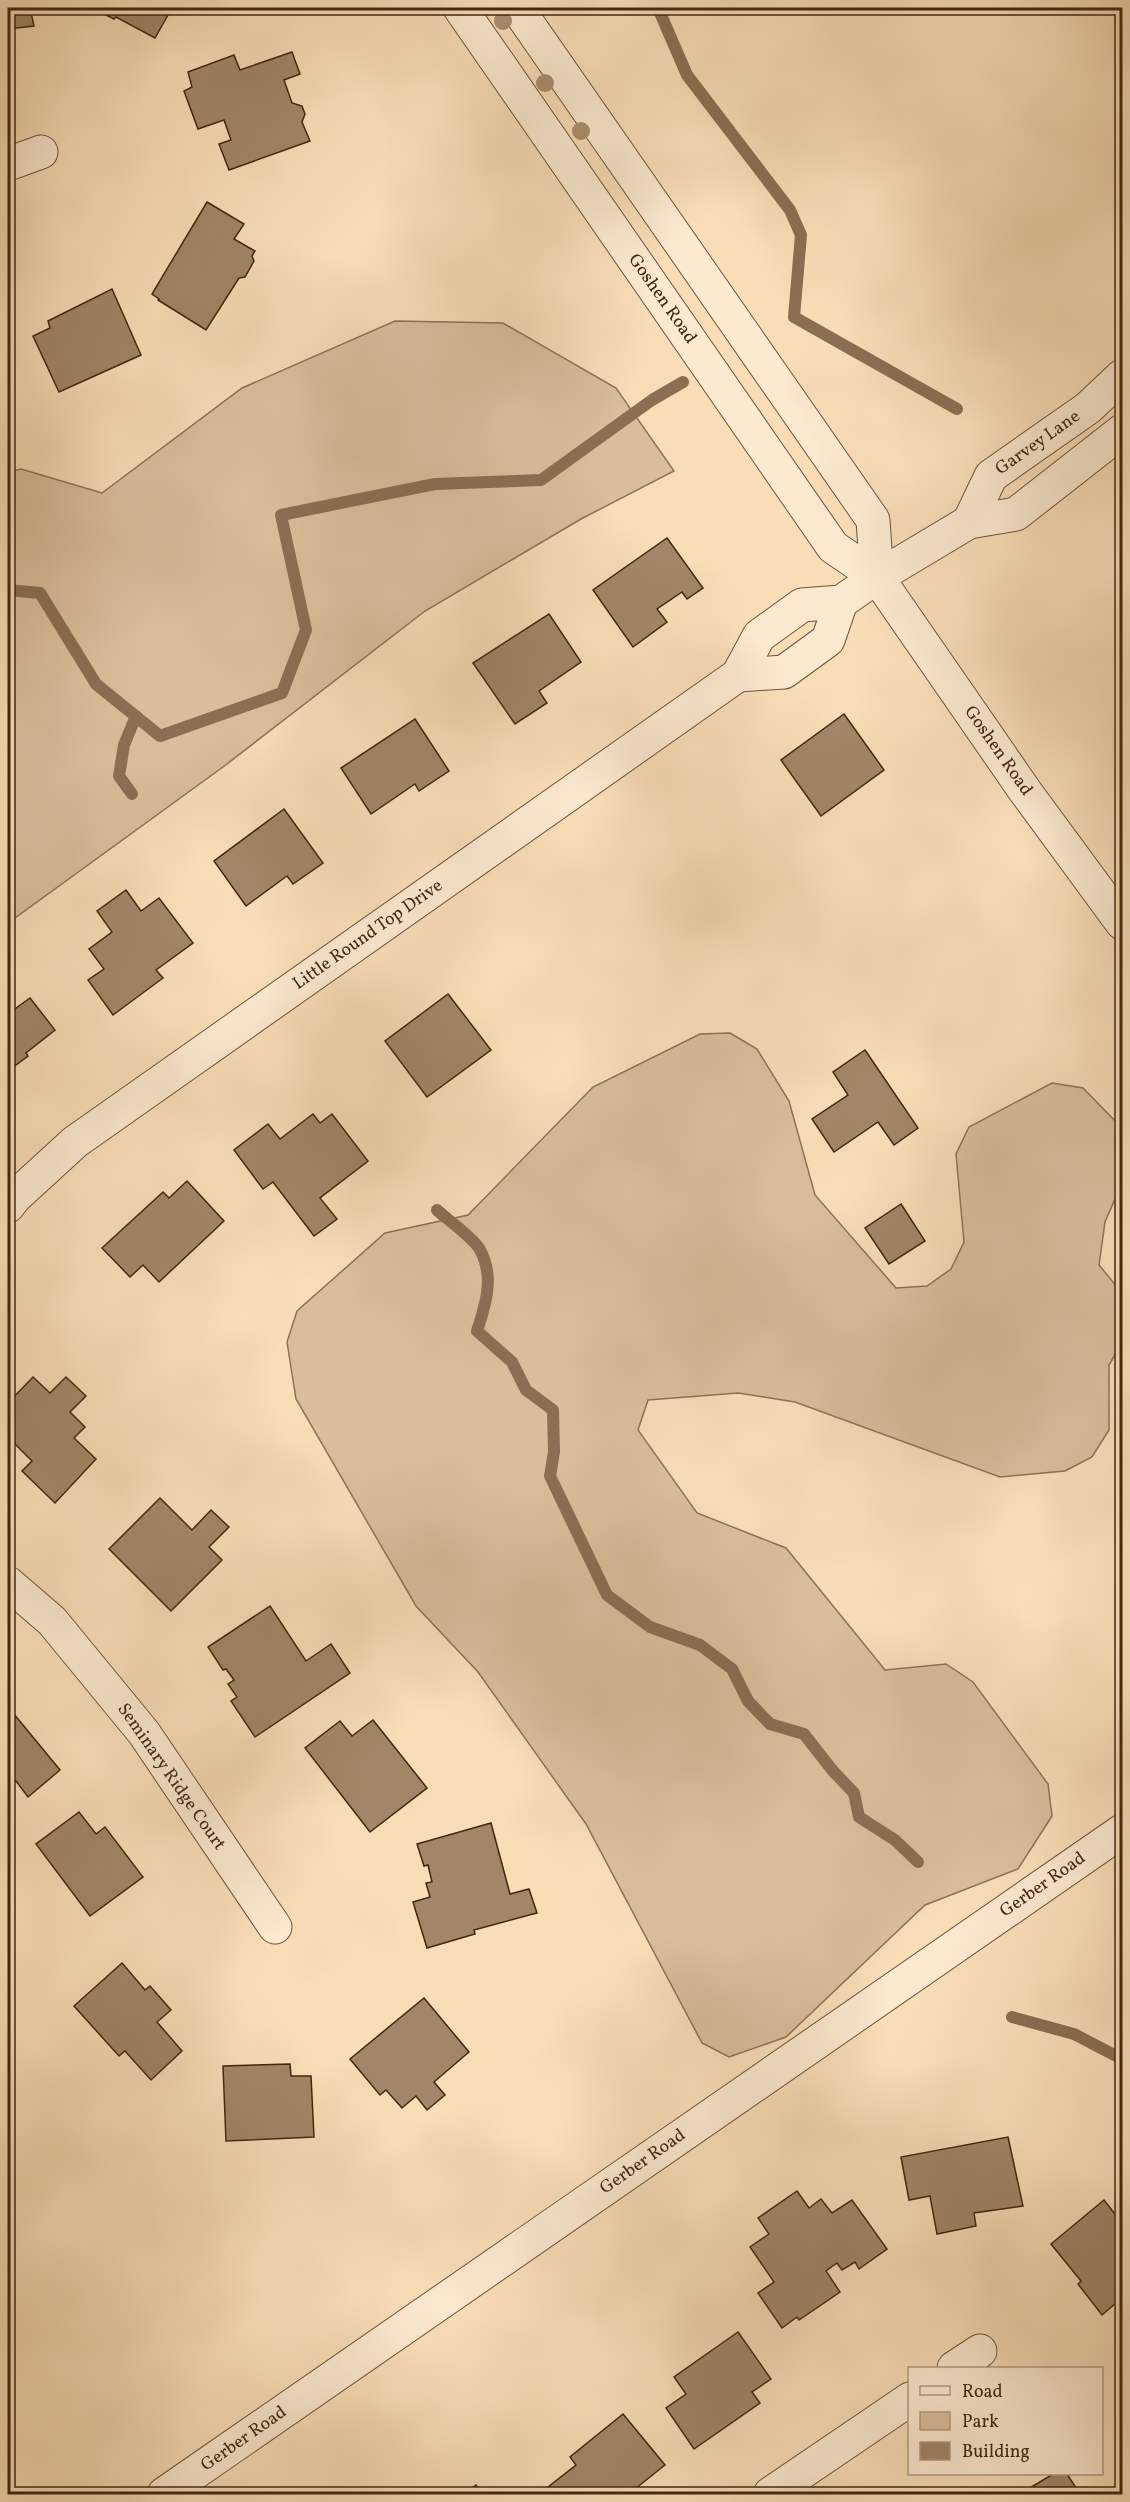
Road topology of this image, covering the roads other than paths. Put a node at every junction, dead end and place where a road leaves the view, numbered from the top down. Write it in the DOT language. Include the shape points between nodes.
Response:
graph roads {
  1 [pos="460,8"];
  2 [pos="517,8"];
  3 [pos="41,152"];
  4 [pos="8,164"];
  5 [pos="1122,376"];
  6 [pos="1122,431"];
  7 [pos="969,522"];
  8 [pos="877,577"];
  9 [pos="841,602"];
  10 [pos="738,675"];
  11 [pos="1122,923"];
  12 [pos="8,1206"];
  13 [pos="8,1583"];
  14 [pos="1122,1831"];
  15 [pos="275,1927"];
  16 [pos="908,2400"];
  17 [pos="164,2494"];
  18 [pos="770,2494"];
  1 -- 8 [label="street, Goshen Road" via="834,547"];
  2 -- 8 [label="street" via="873,519"];
  3 -- 4 [label="street"];
  5 -- 7 [label="street, Garvey Lane" via="1088,408 991,476"];
  6 -- 7 [label="street" via="1016,514"];
  7 -- 8 [label="street"];
  8 -- 9 [label="street"];
  8 -- 11 [label="street, Goshen Road"];
  9 -- 10 [label="street, Little Round Top Drive" via="802,605 759,636"];
  9 -- 10 [label="street" via="828,640 784,672"];
  10 -- 12 [label="street, Little Round Top Drive" via="75,1142"];
  13 -- 15 [label="street, Seminary Ridge Court" via="52,1622 144,1733"];
  14 -- 17 [label="street, Gerber Road"];
  16 -- 18 [label="street"];
}
